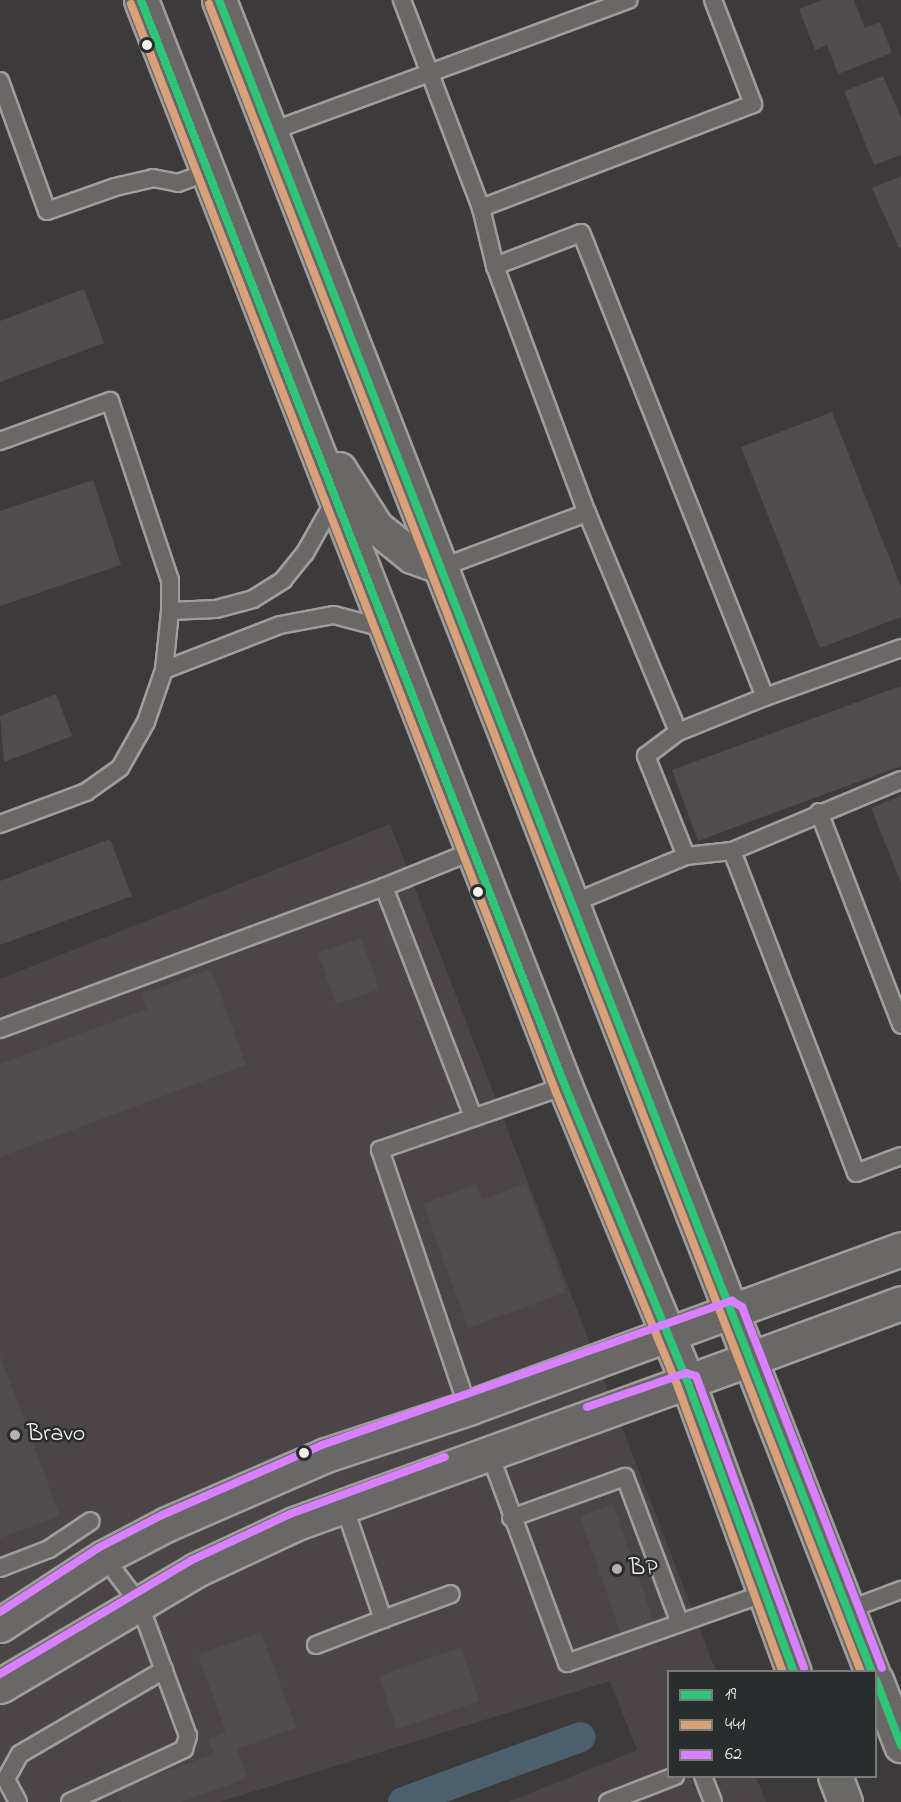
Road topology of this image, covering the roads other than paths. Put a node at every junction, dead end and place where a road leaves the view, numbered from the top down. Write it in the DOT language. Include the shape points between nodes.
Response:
graph roads {
  1 [pos="141,0"];
  2 [pos="219,0"];
  3 [pos="402,0"];
  4 [pos="629,0"];
  5 [pos="713,0"];
  6 [pos="430,74"];
  7 [pos="0,81"];
  8 [pos="272,131"];
  9 [pos="208,172"];
  10 [pos="481,208"];
  11 [pos="495,266"];
  12 [pos="301,409"];
  13 [pos="0,441"];
  14 [pos="335,500"];
  15 [pos="586,513"];
  16 [pos="443,567"];
  17 [pos="170,611"];
  18 [pos="387,629"];
  19 [pos="901,648"];
  20 [pos="164,670"];
  21 [pos="765,697"];
  22 [pos="678,732"];
  23 [pos="901,780"];
  24 [pos="819,812"];
  25 [pos="0,824"];
  26 [pos="732,850"];
  27 [pos="473,851"];
  28 [pos="686,856"];
  29 [pos="384,887"];
  30 [pos="573,903"];
  31 [pos="901,1025"];
  32 [pos="0,1029"];
  33 [pos="565,1086"];
  34 [pos="473,1117"];
  35 [pos="901,1156"];
  36 [pos="901,1249"];
  37 [pos="901,1303"];
  38 [pos="732,1311"];
  39 [pos="668,1335"];
  40 [pos="750,1359"];
  41 [pos="688,1383"];
  42 [pos="468,1408"];
  43 [pos="489,1452"];
  44 [pos="344,1506"];
  45 [pos="511,1518"];
  46 [pos="91,1521"];
  47 [pos="104,1557"];
  48 [pos="0,1568"];
  49 [pos="901,1590"];
  50 [pos="451,1594"];
  51 [pos="763,1594"];
  52 [pos="139,1603"];
  53 [pos="848,1610"];
  54 [pos="383,1619"];
  55 [pos="680,1623"];
  56 [pos="0,1625"];
  57 [pos="316,1645"];
  58 [pos="164,1670"];
  59 [pos="794,1670"];
  60 [pos="872,1670"];
  61 [pos="0,1686"];
  62 [pos="888,1696"];
  63 [pos="901,1745"];
  64 [pos="670,1778"];
  65 [pos="704,1778"];
  66 [pos="836,1778"];
  67 [pos="18,1802"];
  68 [pos="70,1802"];
  69 [pos="608,1802"];
  70 [pos="713,1802"];
  71 [pos="845,1802"];
  1 -- 9 [label="main road"];
  2 -- 8 [label="main road"];
  3 -- 6 [label="lane"];
  4 -- 6 [label="lane"];
  5 -- 10 [label="lane" via="753,104"];
  6 -- 8 [label="lane"];
  6 -- 10 [label="lane"];
  7 -- 9 [label="lane" via="47,211 115,187 153,178 178,183"];
  8 -- 16 [label="main road"];
  9 -- 12 [label="main road"];
  10 -- 11 [label="lane"];
  11 -- 15 [label="lane"];
  11 -- 21 [label="lane" via="581,233"];
  12 -- 14 [label="main road"];
  12 -- 16 [label="main road" via="376,527 412,556"];
  13 -- 17 [label="lane" via="110,401 170,580"];
  14 -- 17 [label="lane" via="305,553 283,580 253,599 216,609"];
  14 -- 18 [label="main road"];
  15 -- 16 [label="lane"];
  15 -- 22 [label="lane"];
  16 -- 30 [label="main road"];
  17 -- 20 [label="lane"];
  18 -- 20 [label="lane" via="334,615 280,625"];
  18 -- 27 [label="main road"];
  19 -- 21 [label="lane"];
  20 -- 25 [label="lane" via="146,722 120,768 86,792"];
  21 -- 22 [label="lane"];
  22 -- 28 [label="lane" via="646,756"];
  23 -- 24 [label="lane"];
  24 -- 26 [label="lane"];
  24 -- 31 [label="lane"];
  26 -- 28 [label="lane"];
  26 -- 35 [label="lane" via="856,1173"];
  27 -- 29 [label="lane"];
  27 -- 33 [label="main road"];
  28 -- 30 [label="lane"];
  29 -- 32 [label="lane"];
  29 -- 34 [label="lane"];
  30 -- 38 [label="main road"];
  33 -- 34 [label="lane"];
  33 -- 39 [label="main road"];
  34 -- 42 [label="lane" via="380,1149"];
  36 -- 38 [label="main road"];
  37 -- 40 [label="main road"];
  38 -- 39 [label="main road"];
  38 -- 40 [label="main road"];
  39 -- 41 [label="main road"];
  39 -- 42 [label="main road"];
  40 -- 41 [label="main road"];
  40 -- 53 [label="main road"];
  41 -- 43 [label="main road"];
  41 -- 51 [label="main road"];
  42 -- 47 [label="main road" via="326,1455 167,1524"];
  43 -- 44 [label="main road"];
  43 -- 45 [label="lane"];
  44 -- 52 [label="main road" via="294,1524 196,1570"];
  44 -- 54 [label="lane"];
  45 -- 55 [label="lane" via="567,1664"];
  45 -- 55 [label="lane" via="625,1477"];
  46 -- 48 [label="lane" via="49,1549"];
  47 -- 52 [label="lane"];
  47 -- 56 [label="main road"];
  49 -- 53 [label="lane"];
  50 -- 54 [label="lane"];
  51 -- 55 [label="lane"];
  51 -- 59 [label="main road"];
  52 -- 58 [label="lane"];
  52 -- 61 [label="main road"];
  53 -- 60 [label="main road"];
  54 -- 57 [label="lane"];
  58 -- 67 [label="lane" via="20,1754 6,1779"];
  58 -- 68 [label="lane" via="188,1736 184,1749"];
  62 -- 63 [label="main road"];
  64 -- 69 [label="lane"];
  65 -- 70 [label="lane"];
  66 -- 71 [label="main road"];
}
